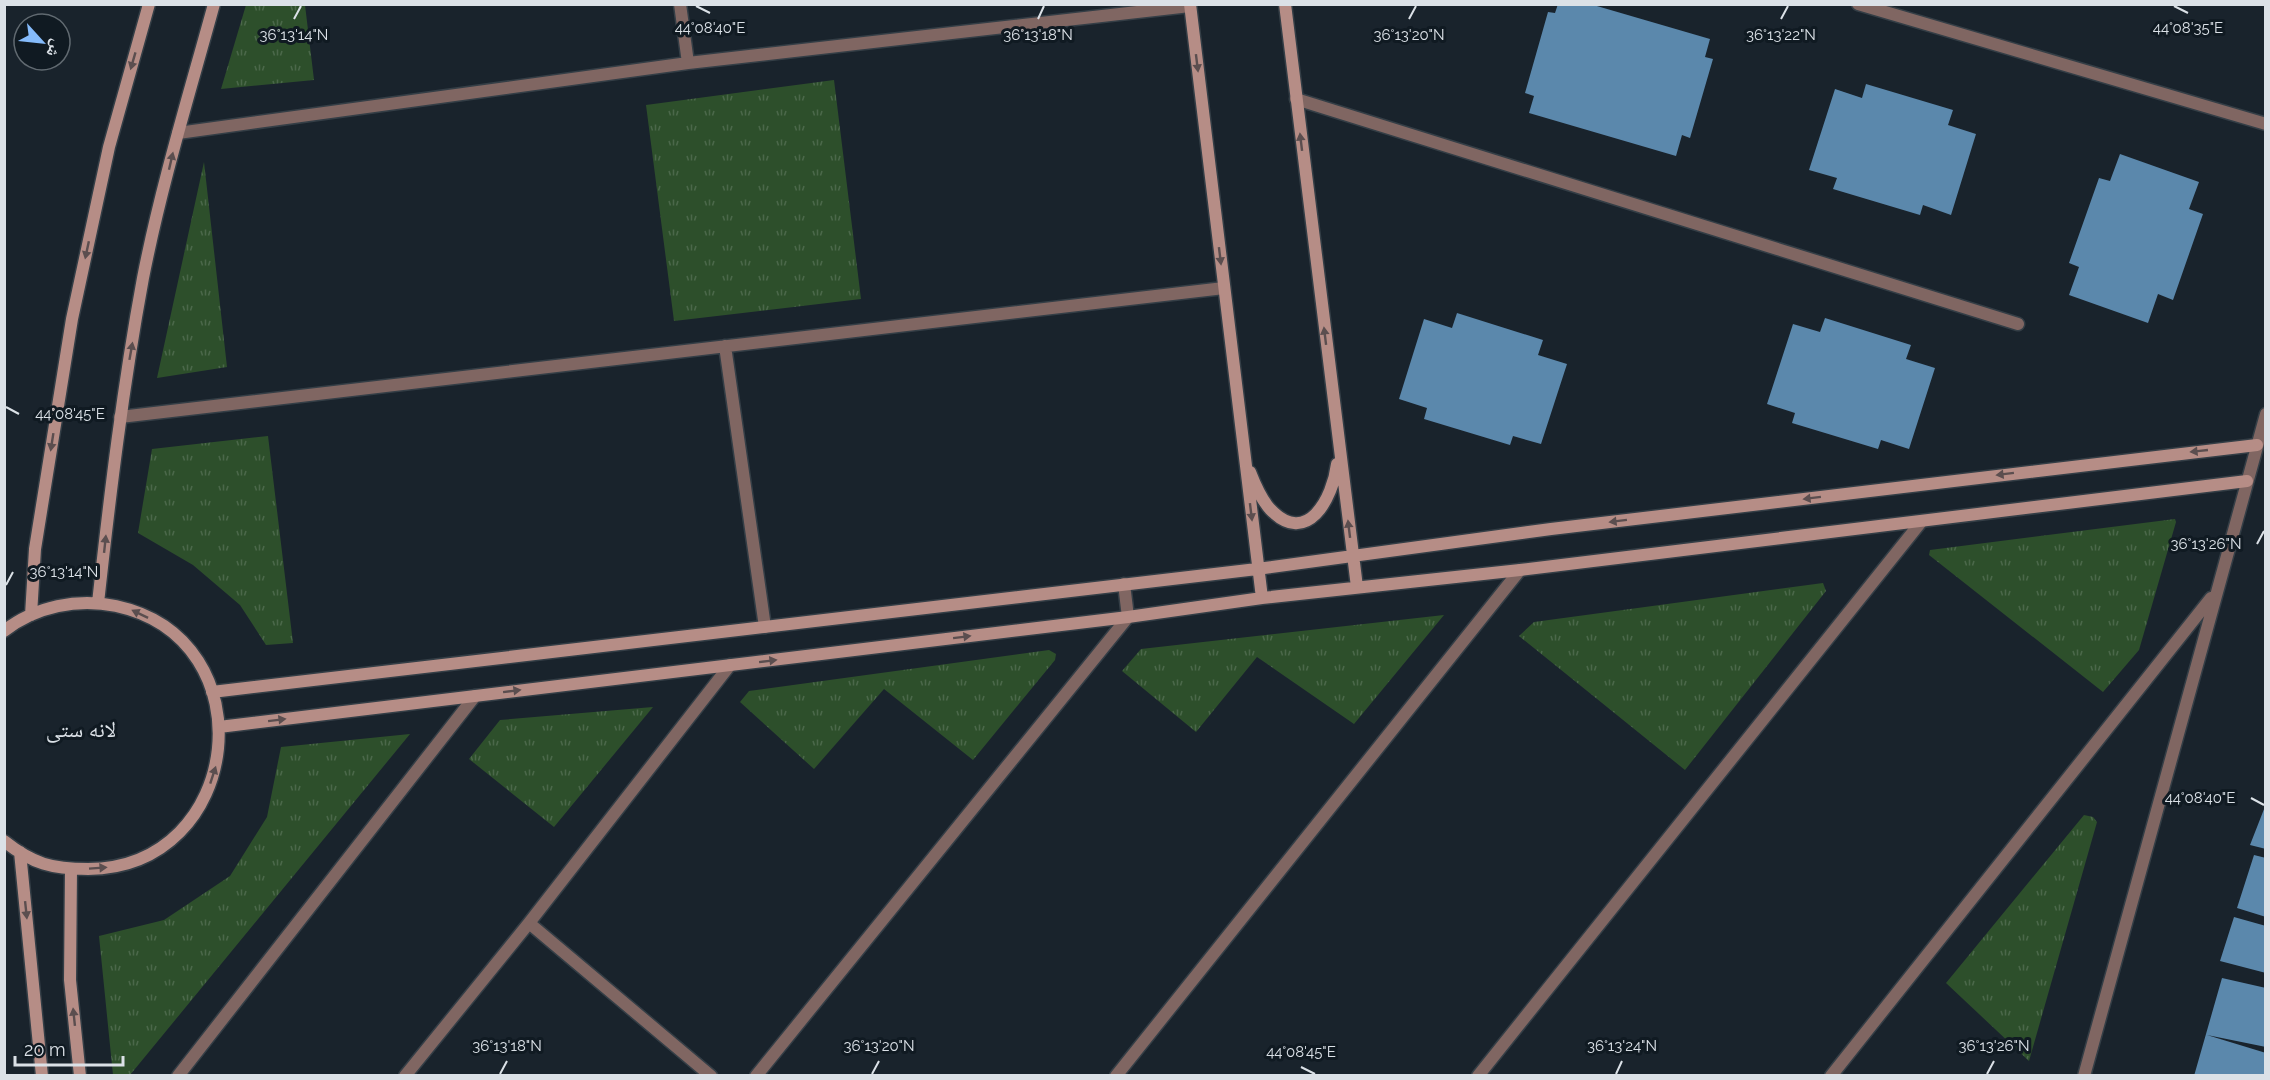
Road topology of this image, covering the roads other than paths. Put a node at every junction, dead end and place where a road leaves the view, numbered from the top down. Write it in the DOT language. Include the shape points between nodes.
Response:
graph roads {
  1 [pos="149,4"];
  2 [pos="214,4"];
  3 [pos="680,4"];
  4 [pos="1285,4"];
  5 [pos="1858,4"];
  6 [pos="1190,5"];
  7 [pos="688,63"];
  8 [pos="1296,99"];
  9 [pos="2265,124"];
  10 [pos="177,133"];
  11 [pos="1224,288"];
  12 [pos="2018,324"];
  13 [pos="725,346"];
  14 [pos="2265,414"];
  15 [pos="120,417"];
  16 [pos="2257,445"];
  17 [pos="1339,448"];
  18 [pos="1244,457"];
  19 [pos="2247,481"];
  20 [pos="1921,522"];
  21 [pos="1352,557"];
  22 [pos="1257,568"];
  23 [pos="1520,570"];
  24 [pos="1124,584"];
  25 [pos="1357,587"];
  26 [pos="2216,593"];
  27 [pos="1262,598"];
  28 [pos="98,603"];
  29 [pos="31,615"];
  30 [pos="1128,617"];
  31 [pos="765,627"];
  32 [pos="4,631"];
  33 [pos="730,665"];
  34 [pos="212,692"];
  35 [pos="475,696"];
  36 [pos="219,728"];
  37 [pos="4,841"];
  38 [pos="20,852"];
  39 [pos="71,869"];
  40 [pos="529,924"];
  41 [pos="42,1076"];
  42 [pos="80,1076"];
  43 [pos="178,1076"];
  44 [pos="405,1076"];
  45 [pos="711,1076"];
  46 [pos="756,1076"];
  47 [pos="1116,1076"];
  48 [pos="1478,1076"];
  49 [pos="1831,1076"];
  50 [pos="2084,1076"];
  1 -- 29 [label="street, one-way" via="109,147 72,319 35,549"];
  2 -- 10 [label="street"];
  3 -- 7 [label="street"];
  4 -- 8 [label="street"];
  5 -- 9 [label="street"];
  6 -- 7 [label="street"];
  6 -- 11 [label="street, one-way"];
  7 -- 10 [label="street"];
  8 -- 12 [label="street"];
  17 -- 8 [label="street, one-way"];
  15 -- 10 [label="street, one-way" via="144,276"];
  11 -- 13 [label="street"];
  11 -- 18 [label="street"];
  13 -- 15 [label="street"];
  13 -- 31 [label="street"];
  14 -- 16 [label="street"];
  28 -- 15 [label="street, one-way"];
  16 -- 19 [label="street"];
  16 -- 21 [label="street, one-way"];
  17 -- 18 [label="street" via="1332,491 1319,512 1303,523 1291,522 1270,510"];
  21 -- 17 [label="street, one-way"];
  18 -- 22 [label="street, one-way"];
  19 -- 20 [label="street"];
  19 -- 26 [label="street"];
  20 -- 23 [label="street"];
  20 -- 48 [label="street"];
  21 -- 22 [label="street"];
  21 -- 25 [label="street"];
  22 -- 24 [label="street"];
  22 -- 27 [label="street"];
  23 -- 25 [label="street"];
  23 -- 47 [label="street"];
  24 -- 30 [label="street"];
  24 -- 31 [label="street"];
  25 -- 27 [label="street"];
  26 -- 49 [label="street"];
  26 -- 50 [label="street"];
  27 -- 30 [label="street"];
  28 -- 29 [label="street" via="64,604"];
  34 -- 28 [label="street, one-way" via="187,647 162,625 132,610"];
  29 -- 32 [label="street"];
  33 -- 30 [label="street, one-way"];
  30 -- 46 [label="street"];
  31 -- 34 [label="street"];
  35 -- 33 [label="street, one-way"];
  33 -- 40 [label="street"];
  34 -- 36 [label="street"];
  36 -- 35 [label="street, one-way"];
  35 -- 43 [label="street"];
  39 -- 36 [label="street, one-way" via="103,869 133,861 161,847 185,826 204,800 215,771"];
  37 -- 38 [label="street"];
  38 -- 39 [label="street" via="46,866"];
  38 -- 41 [label="street, one-way"];
  42 -- 39 [label="street, one-way" via="70,980"];
  40 -- 44 [label="street"];
  40 -- 45 [label="street"];
}
